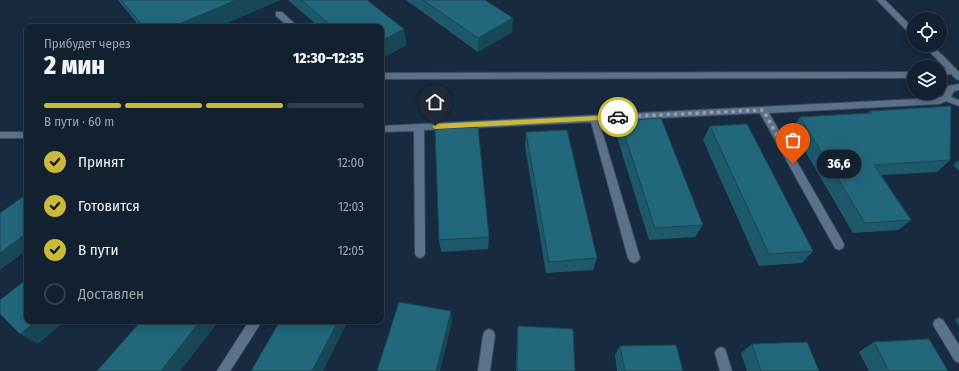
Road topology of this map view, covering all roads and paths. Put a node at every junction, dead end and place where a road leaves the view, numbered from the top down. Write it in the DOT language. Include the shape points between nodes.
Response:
graph roads {
  1 [pos="881,0"];
  2 [pos="279,14"];
  3 [pos="291,24"];
  4 [pos="907,26"];
  5 [pos="934,52"];
  6 [pos="957,73"];
  7 [pos="907,75"];
  8 [pos="384,76"];
  9 [pos="959,87"];
  10 [pos="947,96"];
  11 [pos="947,98"];
  12 [pos="941,100"];
  13 [pos="959,103"];
  14 [pos="763,110"];
  15 [pos="594,118"];
  16 [pos="419,127"];
  17 [pos="384,129"];
  18 [pos="0,135"];
  19 [pos="24,135"];
  20 [pos="839,245"];
  21 [pos="420,253"];
  22 [pos="634,258"];
  23 [pos="254,324"];
  24 [pos="939,324"];
  25 [pos="489,335"];
  26 [pos="721,353"];
  27 [pos="959,357"];
  28 [pos="223,371"];
  29 [pos="484,371"];
  30 [pos="726,371"];
  1 -- 4 [label="street"];
  2 -- 3 [label="street"];
  5 -- 6 [label="street"];
  7 -- 8 [label="street"];
  9 -- 10 [label="street" via="950,88"];
  11 -- 13 [label="street"];
  12 -- 14 [label="street"];
  14 -- 15 [label="street"];
  14 -- 20 [label="street"];
  15 -- 16 [label="street"];
  15 -- 22 [label="street"];
  16 -- 17 [label="street"];
  16 -- 21 [label="street"];
  18 -- 19 [label="street"];
  23 -- 28 [label="street"];
  24 -- 27 [label="street"];
  25 -- 29 [label="street"];
  26 -- 30 [label="street"];
}
